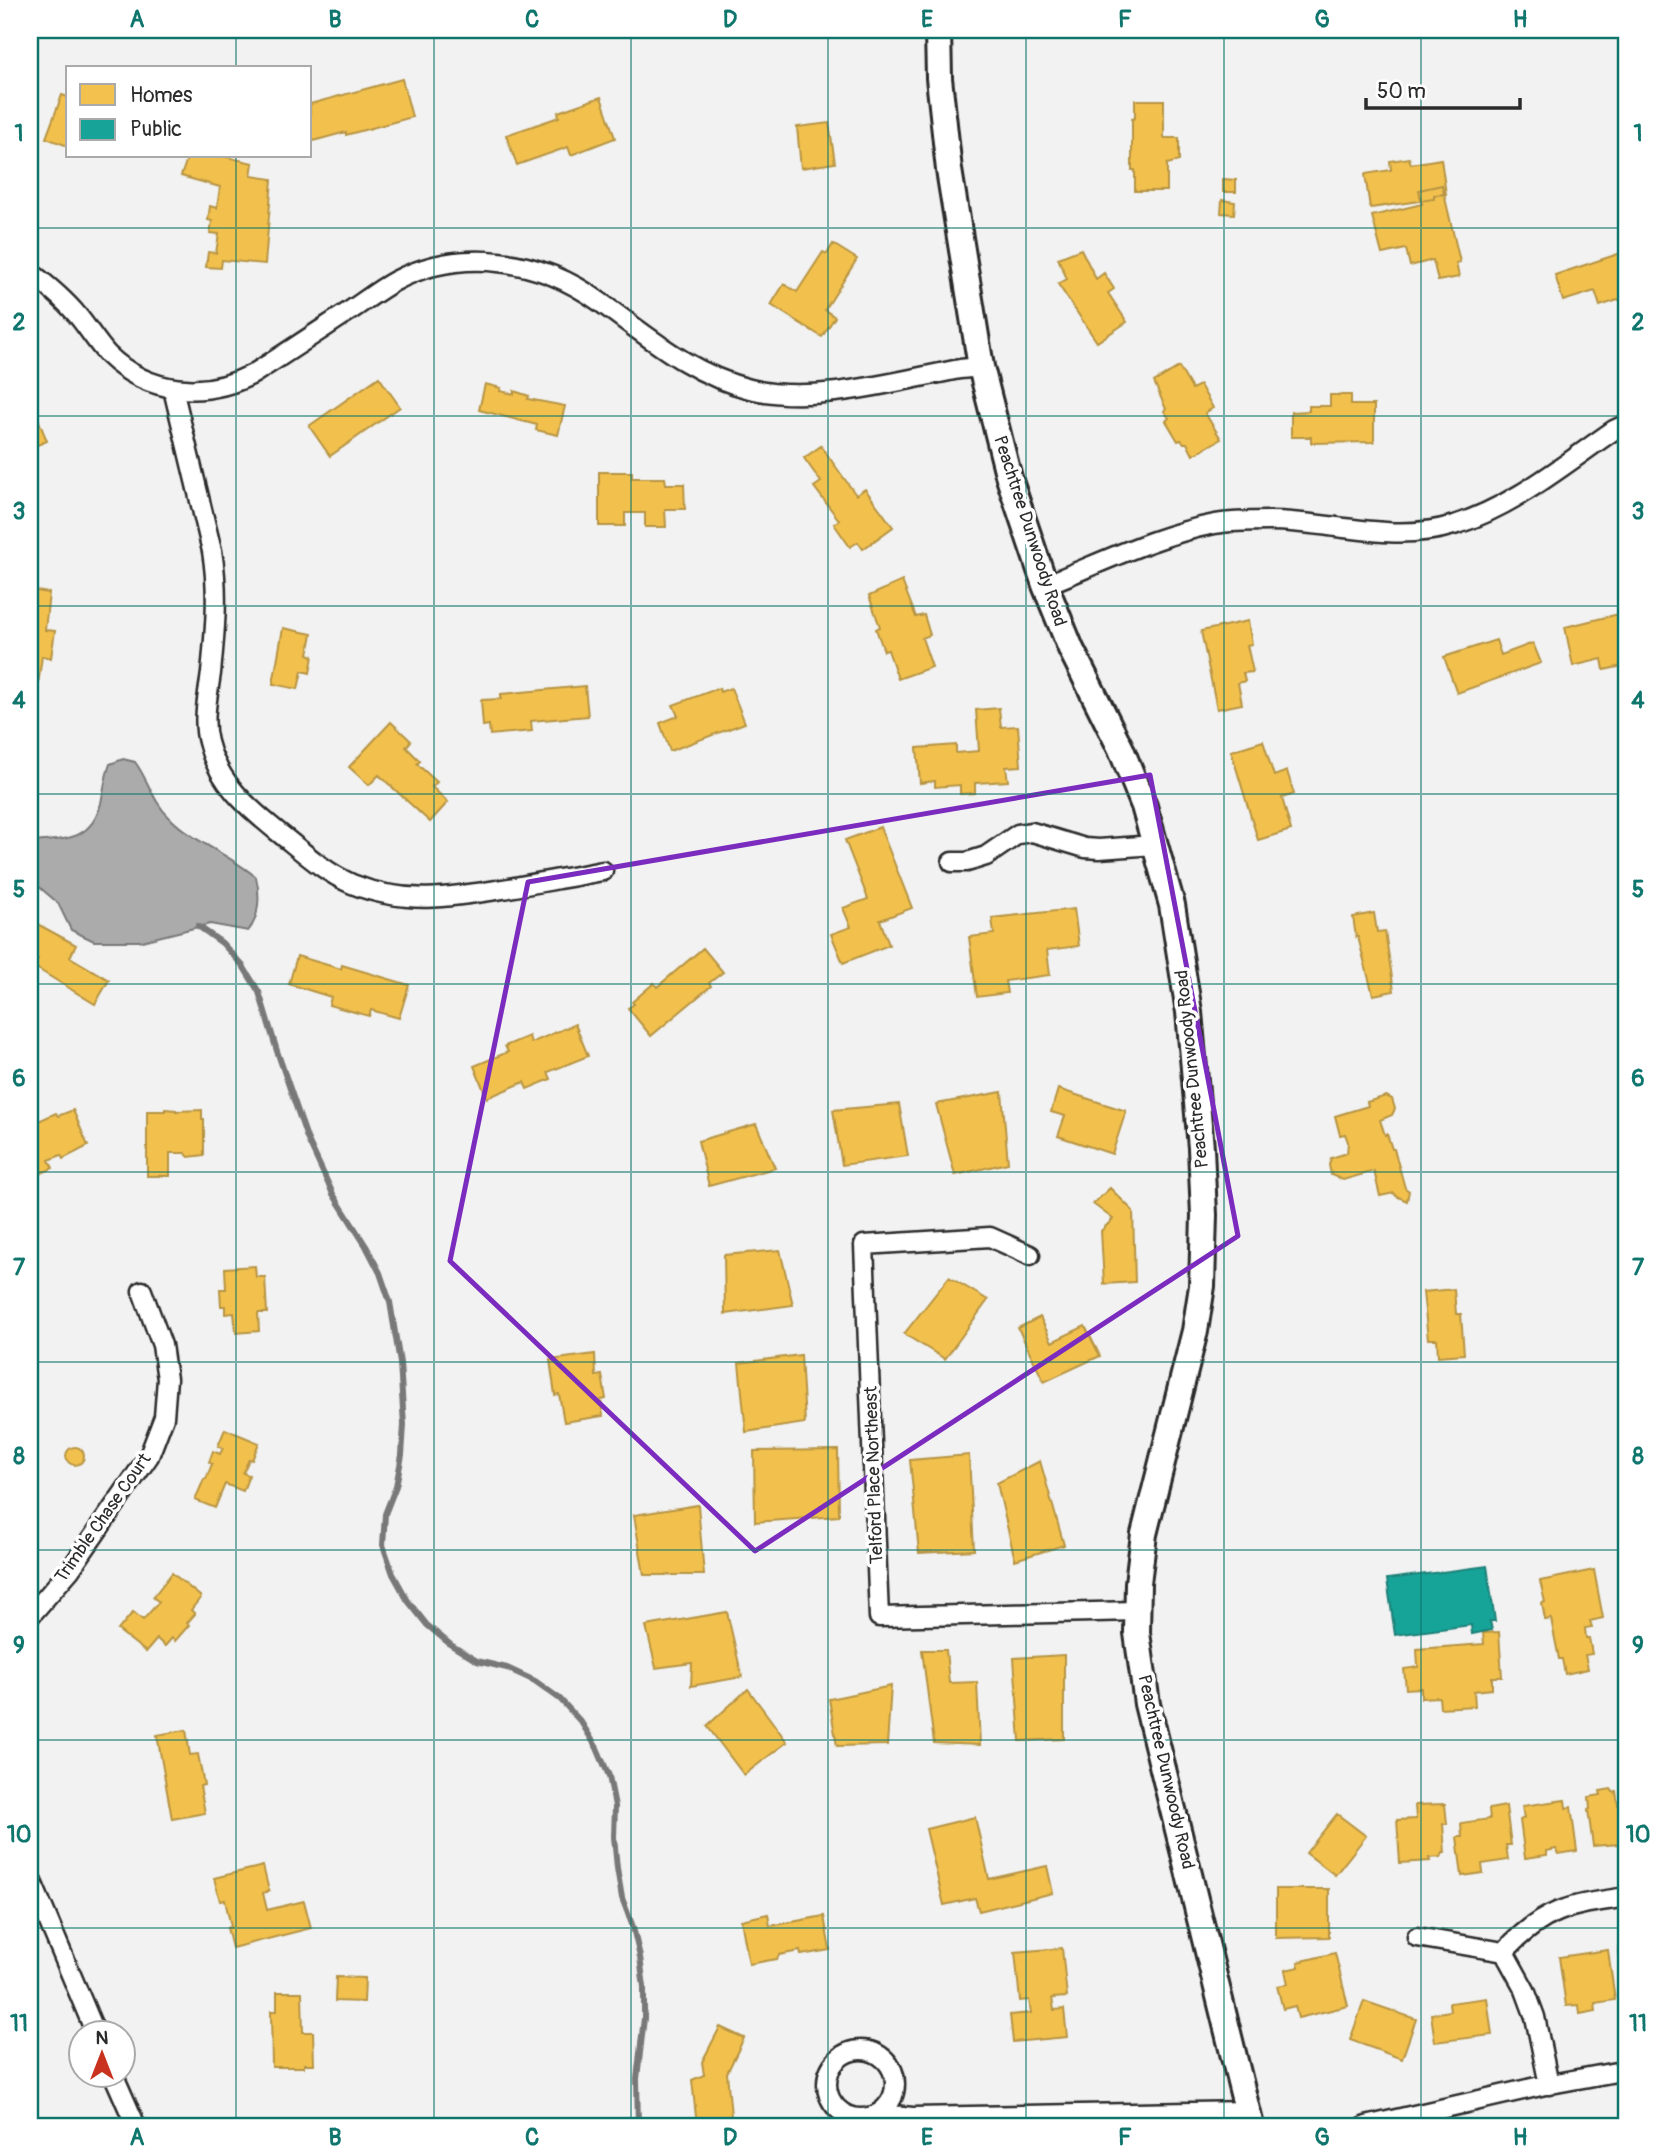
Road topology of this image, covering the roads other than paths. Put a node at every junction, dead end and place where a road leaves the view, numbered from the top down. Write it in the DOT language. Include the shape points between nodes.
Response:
graph roads {
  1 [pos="938,30"];
  2 [pos="30,272"];
  3 [pos="981,367"];
  4 [pos="173,389"];
  5 [pos="1627,424"];
  6 [pos="1045,585"];
  7 [pos="1154,845"];
  8 [pos="952,862"];
  9 [pos="603,871"];
  10 [pos="1030,1255"];
  11 [pos="142,1291"];
  12 [pos="1137,1611"];
  13 [pos="30,1616"];
  14 [pos="30,1877"];
  15 [pos="1627,1897"];
  16 [pos="1418,1937"];
  17 [pos="1504,1952"];
  18 [pos="90,2020"];
  19 [pos="1627,2070"];
  20 [pos="1549,2085"];
  21 [pos="120,2090"];
  22 [pos="884,2111"];
  23 [pos="1250,2119"];
  24 [pos="136,2126"];
  25 [pos="1366,2126"];
  1 -- 3 [label="main road, Peachtree Dunwoody Road" via="949,170"];
  2 -- 4 [label="street" via="76,313 123,368"];
  3 -- 4 [label="street" via="822,394 752,390 684,363 560,277 520,264 475,260 436,266 396,280 239,382 206,390"];
  3 -- 6 [label="main road, Peachtree Dunwoody Road" via="1009,478"];
  4 -- 9 [label="street" via="216,578 207,739 216,767 236,794 320,866 352,884 386,895 448,898"];
  5 -- 6 [label="street" via="1499,506 1451,526 1392,534 1270,521 1217,523 1167,536"];
  6 -- 7 [label="main road, Peachtree Dunwoody Road" via="1121,749"];
  7 -- 8 [label="street" via="1085,848 1032,832 1018,834 986,856"];
  7 -- 12 [label="main road, Peachtree Dunwoody Road" via="1172,905 1189,1012 1201,1149 1203,1252 1195,1331 1144,1534"];
  10 -- 12 [label="street, Telford Place Northeast" via="990,1237 864,1245 879,1618"];
  11 -- 13 [label="street, Trimble Chase Court" via="162,1345 167,1378 164,1418 149,1457 70,1570"];
  12 -- 23 [label="main road, Peachtree Dunwoody Road" via="1147,1704"];
  14 -- 18 [label="street"];
  15 -- 17 [label="street" via="1557,1910 1521,1933"];
  16 -- 17 [label="street"];
  17 -- 20 [label="street" via="1535,2017"];
  19 -- 20 [label="street"];
  20 -- 25 [label="street"];
  21 -- 24 [label="street"];
  22 -- 23 [label="street" via="912,2117"];
}
